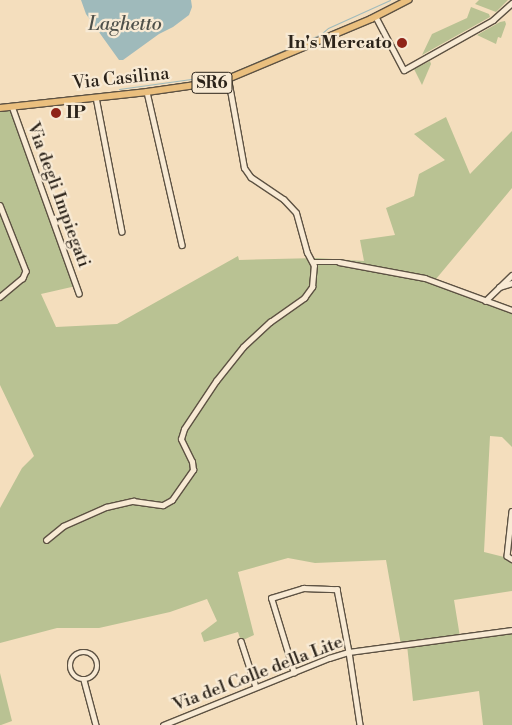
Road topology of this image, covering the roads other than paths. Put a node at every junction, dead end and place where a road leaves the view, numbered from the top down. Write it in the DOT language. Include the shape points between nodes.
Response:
graph roads {
  1 [pos="408,0"];
  2 [pos="512,3"];
  3 [pos="376,17"];
  4 [pos="228,79"];
  5 [pos="147,92"];
  6 [pos="96,97"];
  7 [pos="12,106"];
  8 [pos="0,108"];
  9 [pos="0,206"];
  10 [pos="122,232"];
  11 [pos="182,246"];
  12 [pos="313,262"];
  13 [pos="512,275"];
  14 [pos="512,284"];
  15 [pos="498,287"];
  16 [pos="79,293"];
  17 [pos="0,297"];
  18 [pos="485,300"];
  19 [pos="512,310"];
  20 [pos="512,511"];
  21 [pos="46,540"];
  22 [pos="512,559"];
  23 [pos="512,630"];
  24 [pos="241,641"];
  25 [pos="350,652"];
  26 [pos="294,673"];
  27 [pos="84,680"];
  28 [pos="256,687"];
  29 [pos="96,725"];
  30 [pos="163,725"];
  31 [pos="360,725"];
  1 -- 3 [label="main road, Via Casilina / SR6"];
  2 -- 3 [label="street" via="489,23 404,70"];
  3 -- 4 [label="main road, Via Casilina / SR6"];
  4 -- 5 [label="main road, Via Casilina / SR6"];
  4 -- 12 [label="street" via="244,168 251,178 293,209"];
  5 -- 6 [label="main road, Via Casilina / SR6"];
  5 -- 11 [label="street"];
  6 -- 7 [label="main road, Via Casilina / SR6"];
  6 -- 10 [label="street"];
  7 -- 8 [label="main road, Via Casilina / SR6"];
  7 -- 16 [label="street, Via degli Impiegati"];
  9 -- 17 [label="street" via="26,271 23,278"];
  12 -- 18 [label="street" via="339,262 405,273"];
  12 -- 21 [label="street" via="314,281 309,293 240,350 183,430 181,439 193,470 172,500 163,505 133,501 106,507 62,526"];
  13 -- 15 [label="street"];
  14 -- 15 [label="street"];
  15 -- 18 [label="street"];
  18 -- 19 [label="street"];
  20 -- 22 [label="street" via="507,556"];
  23 -- 25 [label="street, Via del Colle della Lite"];
  24 -- 28 [label="street"];
  25 -- 26 [label="street, Via del Colle della Lite"];
  25 -- 26 [label="street" via="336,589 303,588 272,598"];
  25 -- 31 [label="street"];
  26 -- 28 [label="street, Via del Colle della Lite"];
  27 -- 27 [label="street" via="73,675 70,667 71,659 82,652 94,656 98,664 92,677"];
  27 -- 29 [label="street"];
  28 -- 30 [label="street, Via del Colle della Lite"];
}
